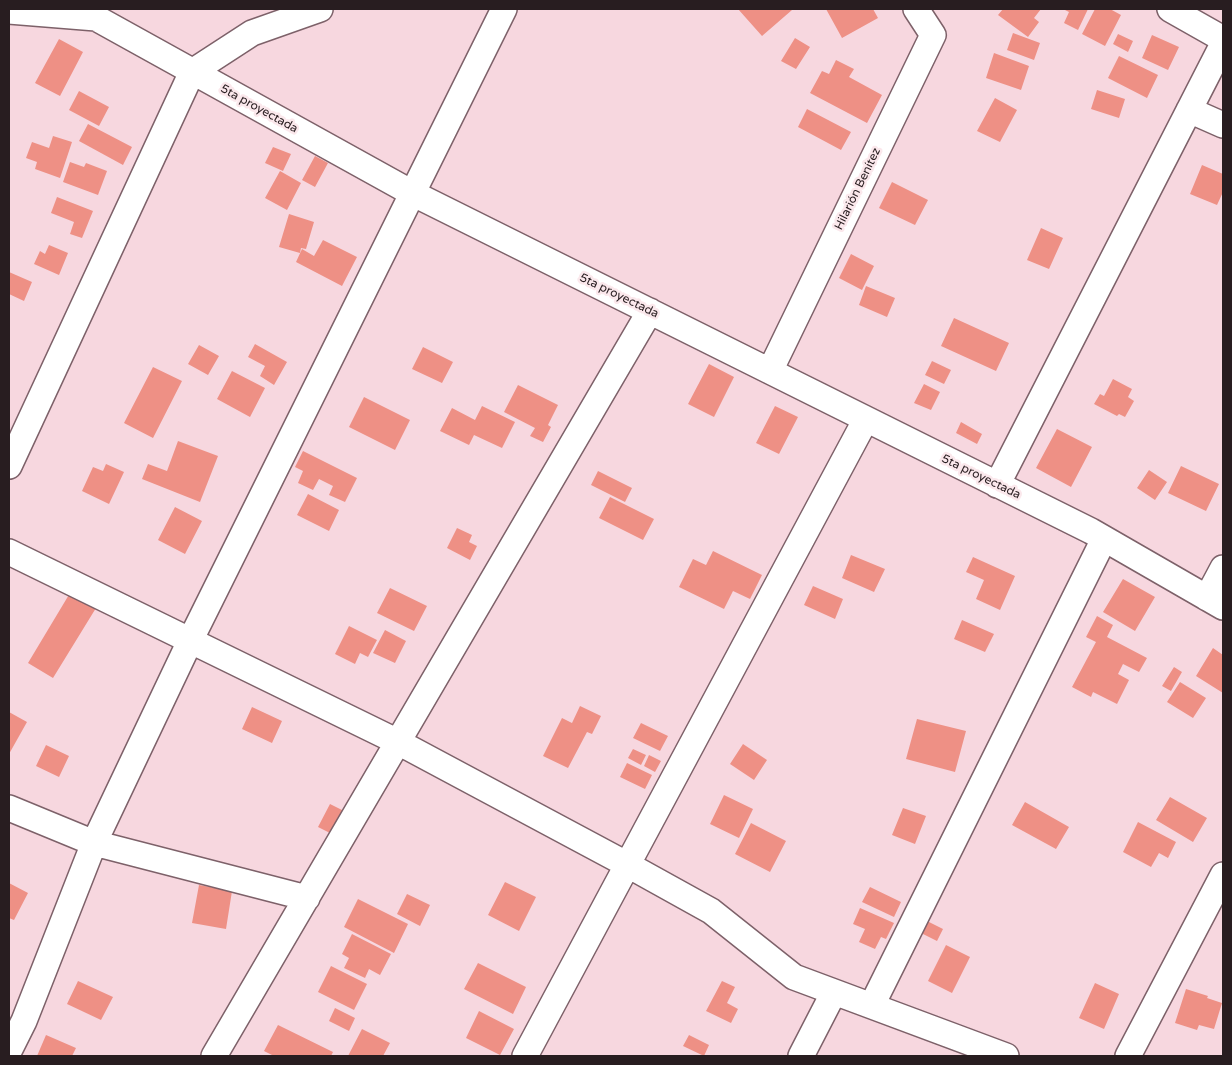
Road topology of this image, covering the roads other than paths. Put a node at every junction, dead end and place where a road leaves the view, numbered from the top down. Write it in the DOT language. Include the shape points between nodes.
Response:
graph roads {
  1 [pos="320,9"];
  2 [pos="504,9"];
  3 [pos="916,9"];
  4 [pos="1170,9"];
  5 [pos="9,11"];
  6 [pos="94,13"];
  7 [pos="1223,39"];
  8 [pos="1223,44"];
  9 [pos="192,72"];
  10 [pos="1190,110"];
  11 [pos="1223,125"];
  12 [pos="412,193"];
  13 [pos="650,311"];
  14 [pos="770,371"];
  15 [pos="866,419"];
  16 [pos="9,466"];
  17 [pos="998,485"];
  18 [pos="1104,539"];
  19 [pos="9,552"];
  20 [pos="1223,568"];
  21 [pos="1215,602"];
  22 [pos="191,639"];
  23 [pos="398,742"];
  24 [pos="9,808"];
  25 [pos="94,843"];
  26 [pos="628,866"];
  27 [pos="1223,875"];
  28 [pos="307,898"];
  29 [pos="834,992"];
  30 [pos="872,1005"];
  31 [pos="9,1051"];
  32 [pos="214,1056"];
  33 [pos="525,1056"];
  34 [pos="801,1056"];
  35 [pos="1006,1056"];
  36 [pos="1128,1056"];
  1 -- 9 [label="street" via="252,33"];
  2 -- 12 [label="street"];
  3 -- 14 [label="street, Hilarión Benítez" via="933,35"];
  4 -- 7 [label="street"];
  5 -- 6 [label="street, 5ta proyectada"];
  6 -- 9 [label="street, 5ta proyectada"];
  8 -- 10 [label="street"];
  9 -- 12 [label="street, 5ta proyectada"];
  9 -- 16 [label="street"];
  10 -- 11 [label="street"];
  10 -- 17 [label="street"];
  12 -- 13 [label="street, 5ta proyectada"];
  12 -- 22 [label="street"];
  13 -- 14 [label="street, 5ta proyectada"];
  13 -- 23 [label="street"];
  14 -- 15 [label="street, 5ta proyectada"];
  15 -- 17 [label="street, 5ta proyectada"];
  15 -- 26 [label="street"];
  17 -- 18 [label="street, 5ta proyectada"];
  18 -- 21 [label="street, 5ta proyectada"];
  18 -- 30 [label="street"];
  19 -- 22 [label="street"];
  20 -- 21 [label="street"];
  22 -- 23 [label="street"];
  22 -- 25 [label="street"];
  23 -- 26 [label="street"];
  23 -- 28 [label="street"];
  24 -- 25 [label="street"];
  25 -- 28 [label="street"];
  25 -- 31 [label="street" via="24,1021"];
  26 -- 29 [label="street" via="711,911 794,977"];
  26 -- 33 [label="street"];
  27 -- 36 [label="street"];
  28 -- 32 [label="street"];
  29 -- 30 [label="street"];
  29 -- 34 [label="street"];
  30 -- 35 [label="street"];
}
